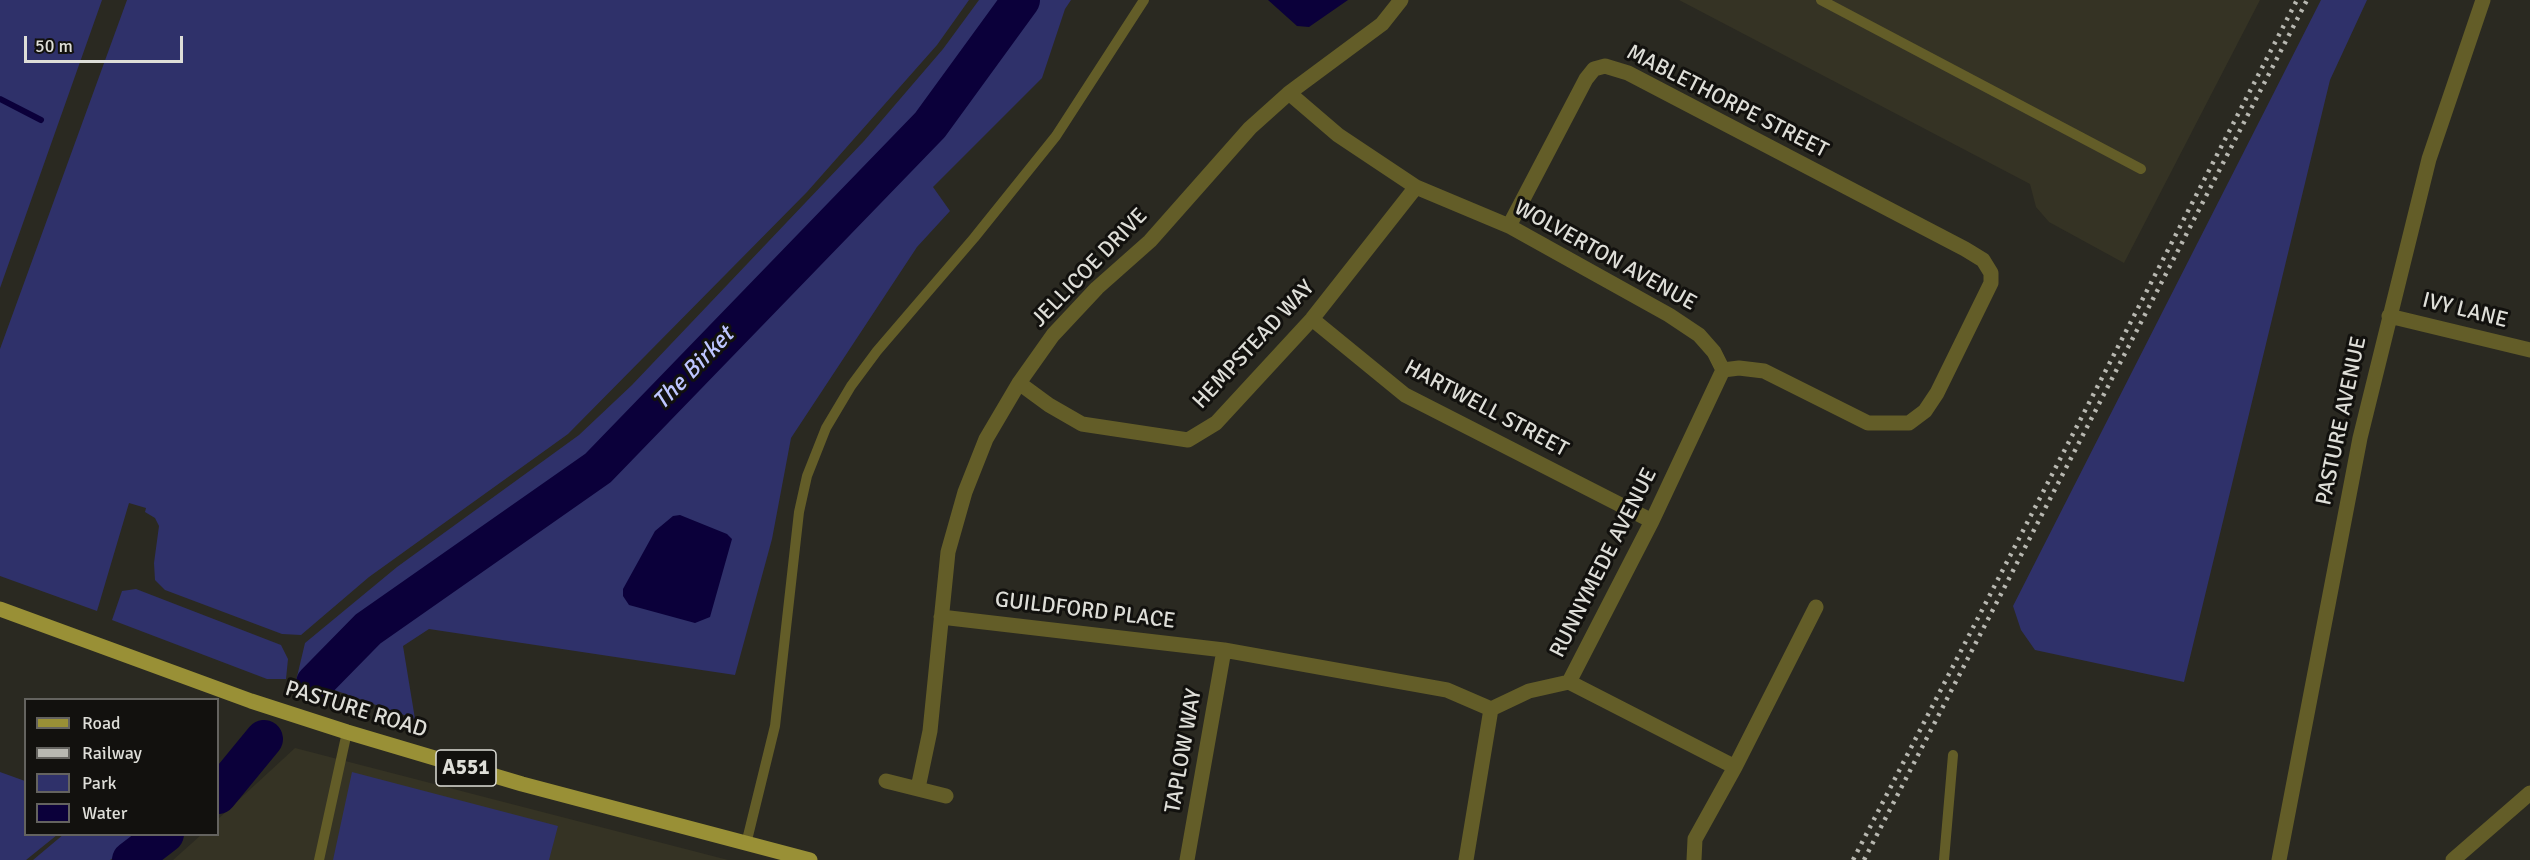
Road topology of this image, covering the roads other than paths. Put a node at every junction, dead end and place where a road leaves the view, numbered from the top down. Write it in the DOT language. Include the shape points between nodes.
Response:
graph roads {
  1 [pos="1144,0"];
  2 [pos="1401,0"];
  3 [pos="1821,0"];
  4 [pos="2483,0"];
  5 [pos="1289,93"];
  6 [pos="2141,169"];
  7 [pos="1416,187"];
  8 [pos="1509,226"];
  9 [pos="2389,316"];
  10 [pos="1312,319"];
  11 [pos="2530,350"];
  12 [pos="1724,370"];
  13 [pos="1019,383"];
  14 [pos="1652,521"];
  15 [pos="1816,607"];
  16 [pos="0,609"];
  17 [pos="941,617"];
  18 [pos="1224,651"];
  19 [pos="1569,682"];
  20 [pos="1491,709"];
  21 [pos="347,732"];
  22 [pos="1953,755"];
  23 [pos="1735,767"];
  24 [pos="886,782"];
  25 [pos="918,788"];
  26 [pos="2530,793"];
  27 [pos="946,796"];
  28 [pos="746,844"];
  29 [pos="767,855"];
  30 [pos="319,860"];
  31 [pos="810,860"];
  32 [pos="1187,860"];
  33 [pos="1466,860"];
  34 [pos="1694,860"];
  35 [pos="1944,860"];
  36 [pos="2279,860"];
  37 [pos="2453,860"];
  1 -- 28 [label="lane" via="1056,136 981,231 877,351 826,428 807,476 799,512 775,726"];
  2 -- 5 [label="street, JELLICOE DRIVE" via="1365,39"];
  3 -- 6 [label="lane"];
  4 -- 9 [label="street, PASTURE AVENUE" via="2429,159"];
  5 -- 7 [label="street, WOLVERTON AVENUE" via="1338,135"];
  5 -- 13 [label="street, JELLICOE DRIVE" via="1250,128 1150,241 1097,288 1053,335"];
  7 -- 8 [label="street, WOLVERTON AVENUE"];
  7 -- 10 [label="street, HEMPSTEAD WAY"];
  8 -- 12 [label="street, WOLVERTON AVENUE" via="1699,335"];
  8 -- 12 [label="street, MABLETHORPE STREET" via="1586,79 1594,69 1605,66 1639,79 1965,249 1988,265 1991,283 1937,393 1925,411 1909,423 1868,423 1764,371"];
  9 -- 11 [label="street, IVY LANE"];
  9 -- 36 [label="street, PASTURE AVENUE" via="2360,438"];
  10 -- 13 [label="street, HEMPSTEAD WAY" via="1216,423 1188,440 1082,424"];
  10 -- 14 [label="street, HARTWELL STREET" via="1405,395"];
  12 -- 14 [label="street, RUNNYMEDE AVENUE"];
  13 -- 17 [label="street, JELLICOE DRIVE" via="986,439 965,492 948,552"];
  14 -- 19 [label="street, RUNNYMEDE AVENUE"];
  15 -- 23 [label="street"];
  16 -- 21 [label="main road, PASTURE ROAD / A551"];
  17 -- 18 [label="street, GUILDFORD PLACE"];
  17 -- 25 [label="street, JELLICOE DRIVE" via="930,731"];
  18 -- 20 [label="street" via="1447,690"];
  18 -- 32 [label="street, TAPLOW WAY"];
  19 -- 20 [label="street, RUNNYMEDE AVENUE" via="1529,691"];
  19 -- 23 [label="street"];
  20 -- 33 [label="street"];
  21 -- 28 [label="main road, PASTURE ROAD / A551"];
  21 -- 30 [label="lane"];
  22 -- 35 [label="lane"];
  23 -- 34 [label="street" via="1695,839"];
  24 -- 25 [label="street"];
  25 -- 27 [label="street"];
  26 -- 37 [label="street"];
  28 -- 29 [label="main road, PASTURE ROAD / A551"];
  29 -- 31 [label="main road, PASTURE ROAD / A551"];
}
